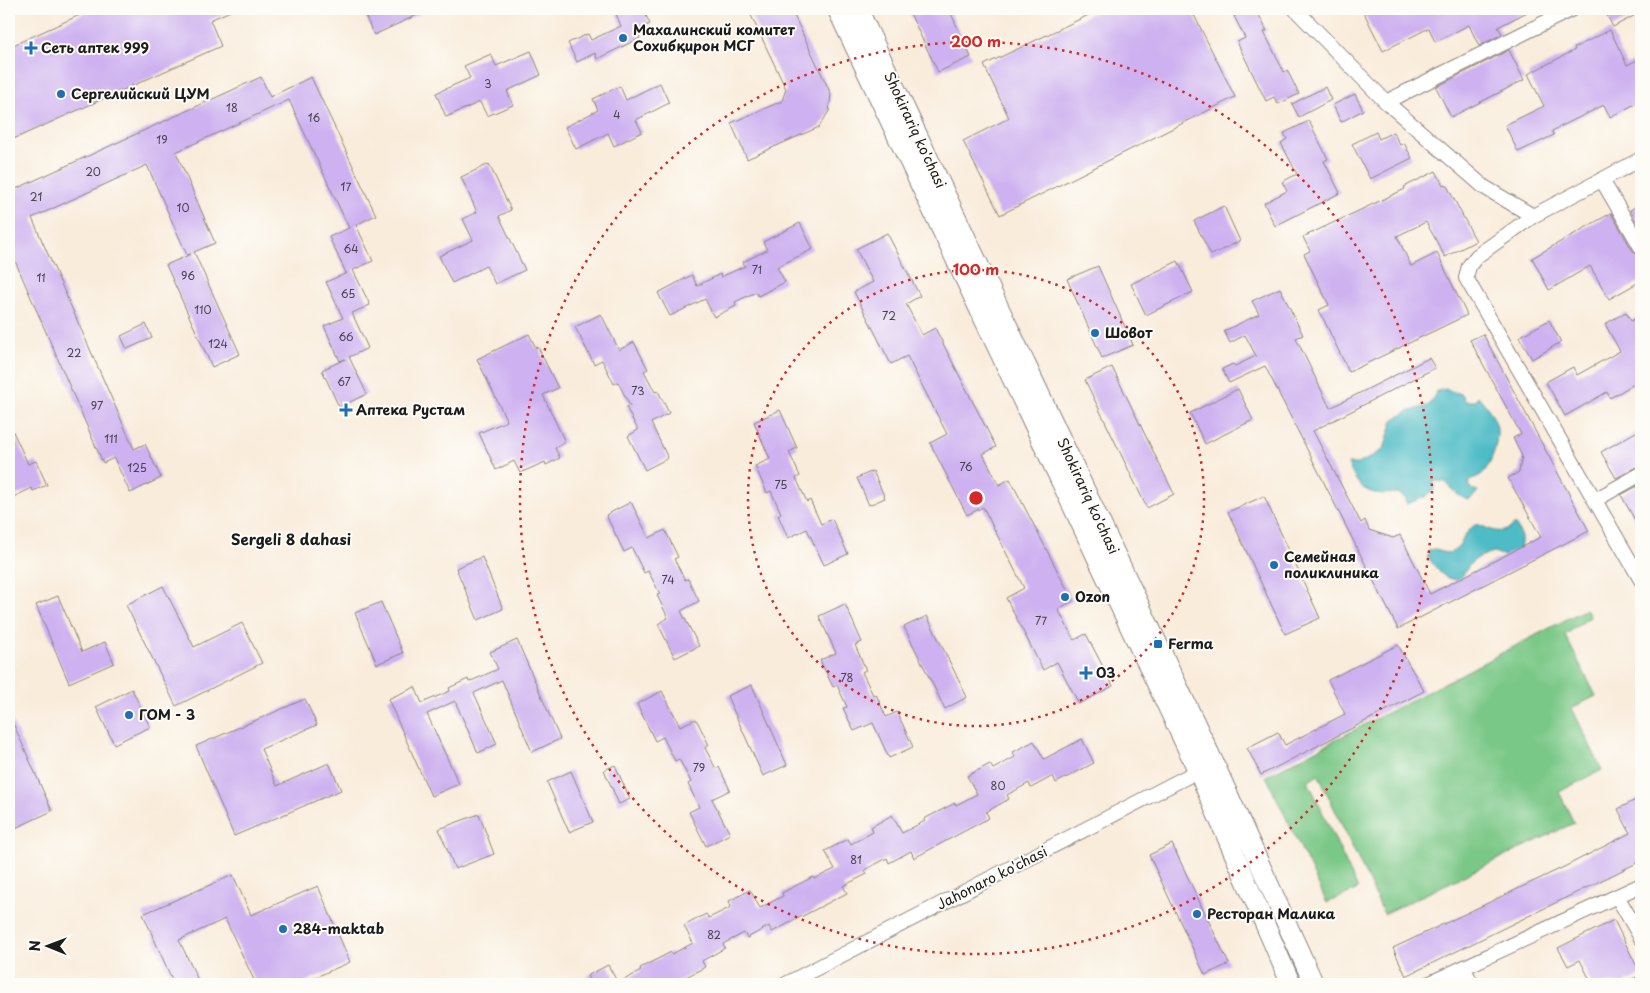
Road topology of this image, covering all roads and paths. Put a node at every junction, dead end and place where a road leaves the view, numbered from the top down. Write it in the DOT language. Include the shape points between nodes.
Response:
graph roads {
  1 [pos="837,9"];
  2 [pos="858,9"];
  3 [pos="1295,9"];
  4 [pos="1572,9"];
  5 [pos="1386,102"];
  6 [pos="1641,159"];
  7 [pos="1602,180"];
  8 [pos="1533,216"];
  9 [pos="1641,247"];
  10 [pos="1641,474"];
  11 [pos="1595,500"];
  12 [pos="1641,580"];
  13 [pos="1198,772"];
  14 [pos="1641,885"];
  15 [pos="1617,896"];
  16 [pos="1641,938"];
  17 [pos="1463,968"];
  18 [pos="786,984"];
  19 [pos="1291,984"];
  20 [pos="1314,984"];
  21 [pos="1428,984"];
  22 [pos="1472,984"];
  1 -- 13 [label="main road, Shokirariq ko'chasi"];
  2 -- 20 [label="main road, Shokirariq ko'chasi" via="1198,728"];
  3 -- 5 [label="street"];
  4 -- 5 [label="street"];
  5 -- 8 [label="street" via="1484,187"];
  6 -- 7 [label="street"];
  7 -- 8 [label="street"];
  7 -- 9 [label="street"];
  8 -- 11 [label="street" via="1477,256 1469,266 1466,278"];
  10 -- 11 [label="street"];
  11 -- 12 [label="street"];
  13 -- 18 [label="street, Jahonaro ko'chasi"];
  13 -- 19 [label="main road, Shokirariq ko'chasi"];
  14 -- 15 [label="street"];
  15 -- 16 [label="street"];
  15 -- 17 [label="street"];
  17 -- 21 [label="street"];
  17 -- 22 [label="street"];
}
